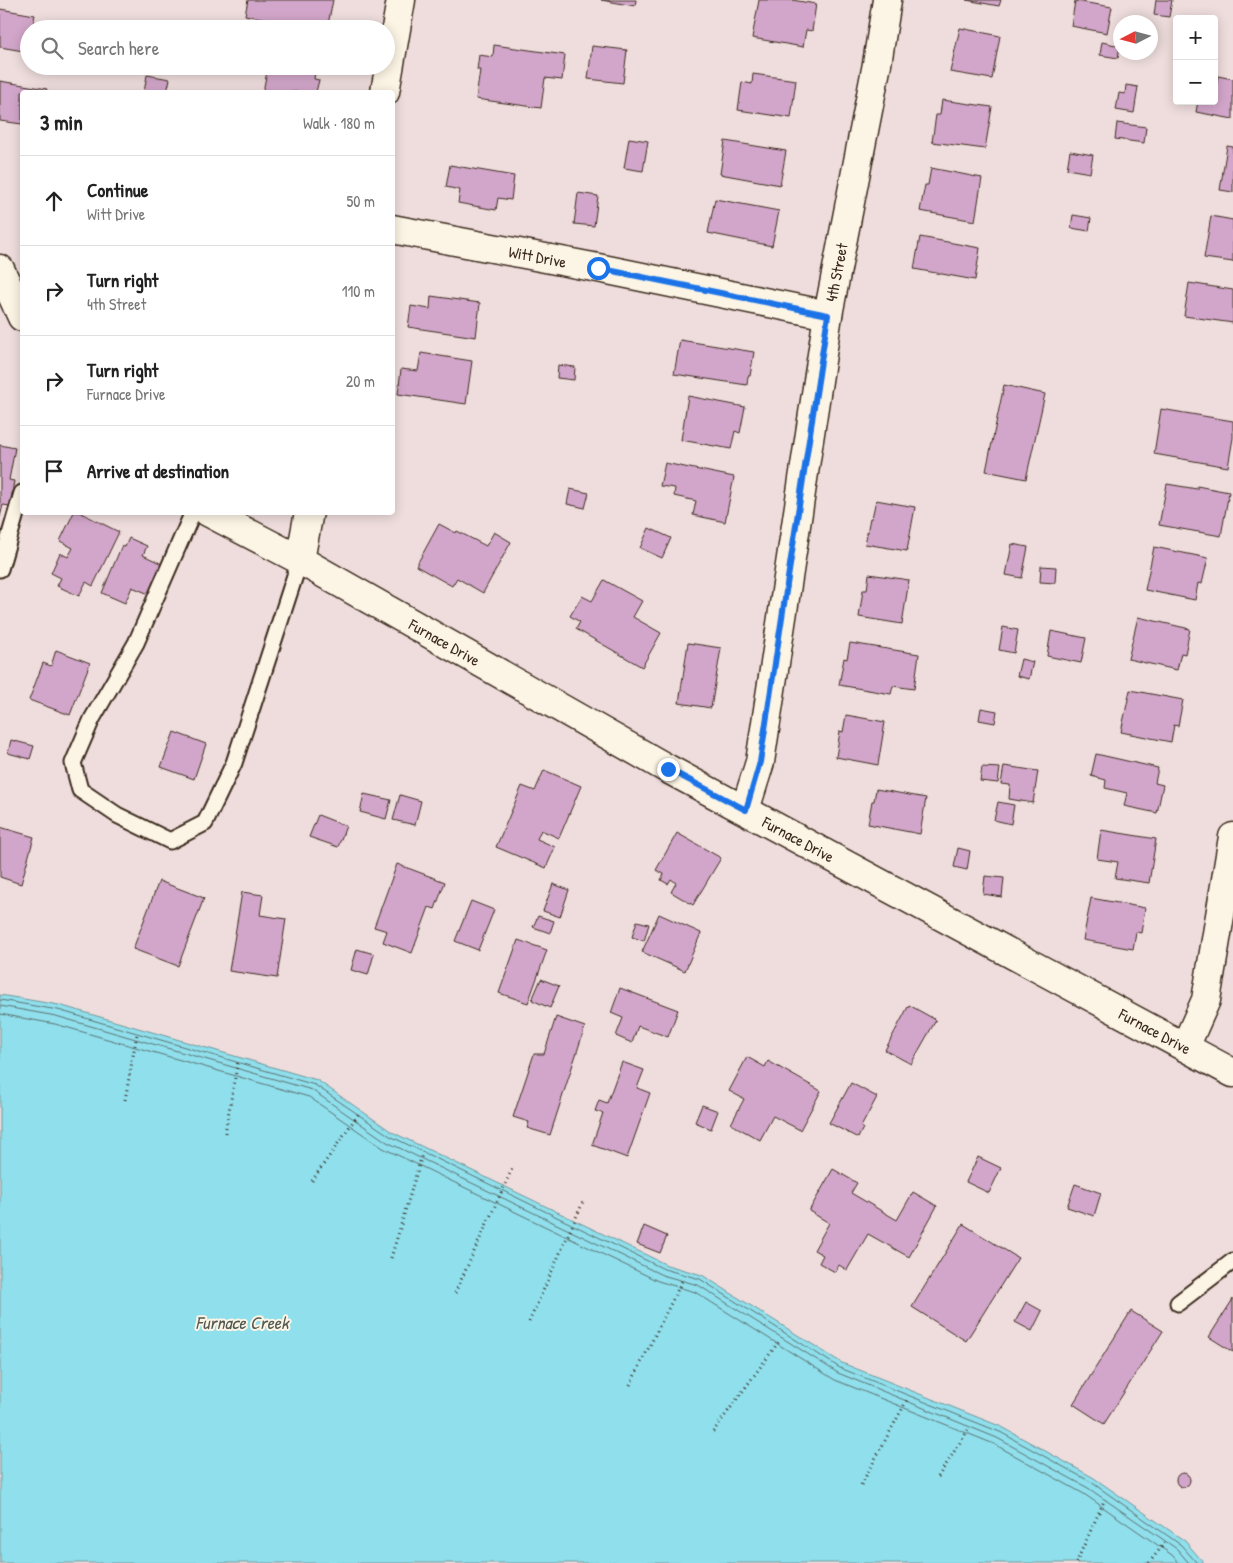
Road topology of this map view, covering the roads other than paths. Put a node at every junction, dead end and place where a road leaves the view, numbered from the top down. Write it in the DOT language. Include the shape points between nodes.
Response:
graph roads {
  1 [pos="401,0"];
  2 [pos="887,0"];
  3 [pos="395,34"];
  4 [pos="388,75"];
  5 [pos="385,90"];
  6 [pos="395,231"];
  7 [pos="0,269"];
  8 [pos="20,313"];
  9 [pos="828,315"];
  10 [pos="20,500"];
  11 [pos="192,515"];
  12 [pos="214,515"];
  13 [pos="308,515"];
  14 [pos="300,560"];
  15 [pos="0,569"];
  16 [pos="746,810"];
  17 [pos="1233,838"];
  18 [pos="1185,1046"];
  19 [pos="1233,1073"];
  20 [pos="1233,1261"];
  21 [pos="1178,1303"];
  1 -- 3 [label="street"];
  2 -- 9 [label="street, 4th Street"];
  4 -- 5 [label="street"];
  6 -- 9 [label="street, Witt Drive"];
  7 -- 8 [label="street"];
  9 -- 16 [label="street, 4th Street" via="760,762"];
  10 -- 15 [label="lane"];
  11 -- 14 [label="lane" via="136,643 92,719 73,763 80,790 117,815 170,841 205,823 234,763"];
  12 -- 14 [label="street, Furnace Drive"];
  13 -- 14 [label="street"];
  14 -- 16 [label="street, Furnace Drive"];
  16 -- 18 [label="street, Furnace Drive"];
  17 -- 18 [label="street" via="1206,1000"];
  18 -- 19 [label="street, Furnace Drive"];
  20 -- 21 [label="lane"];
}
